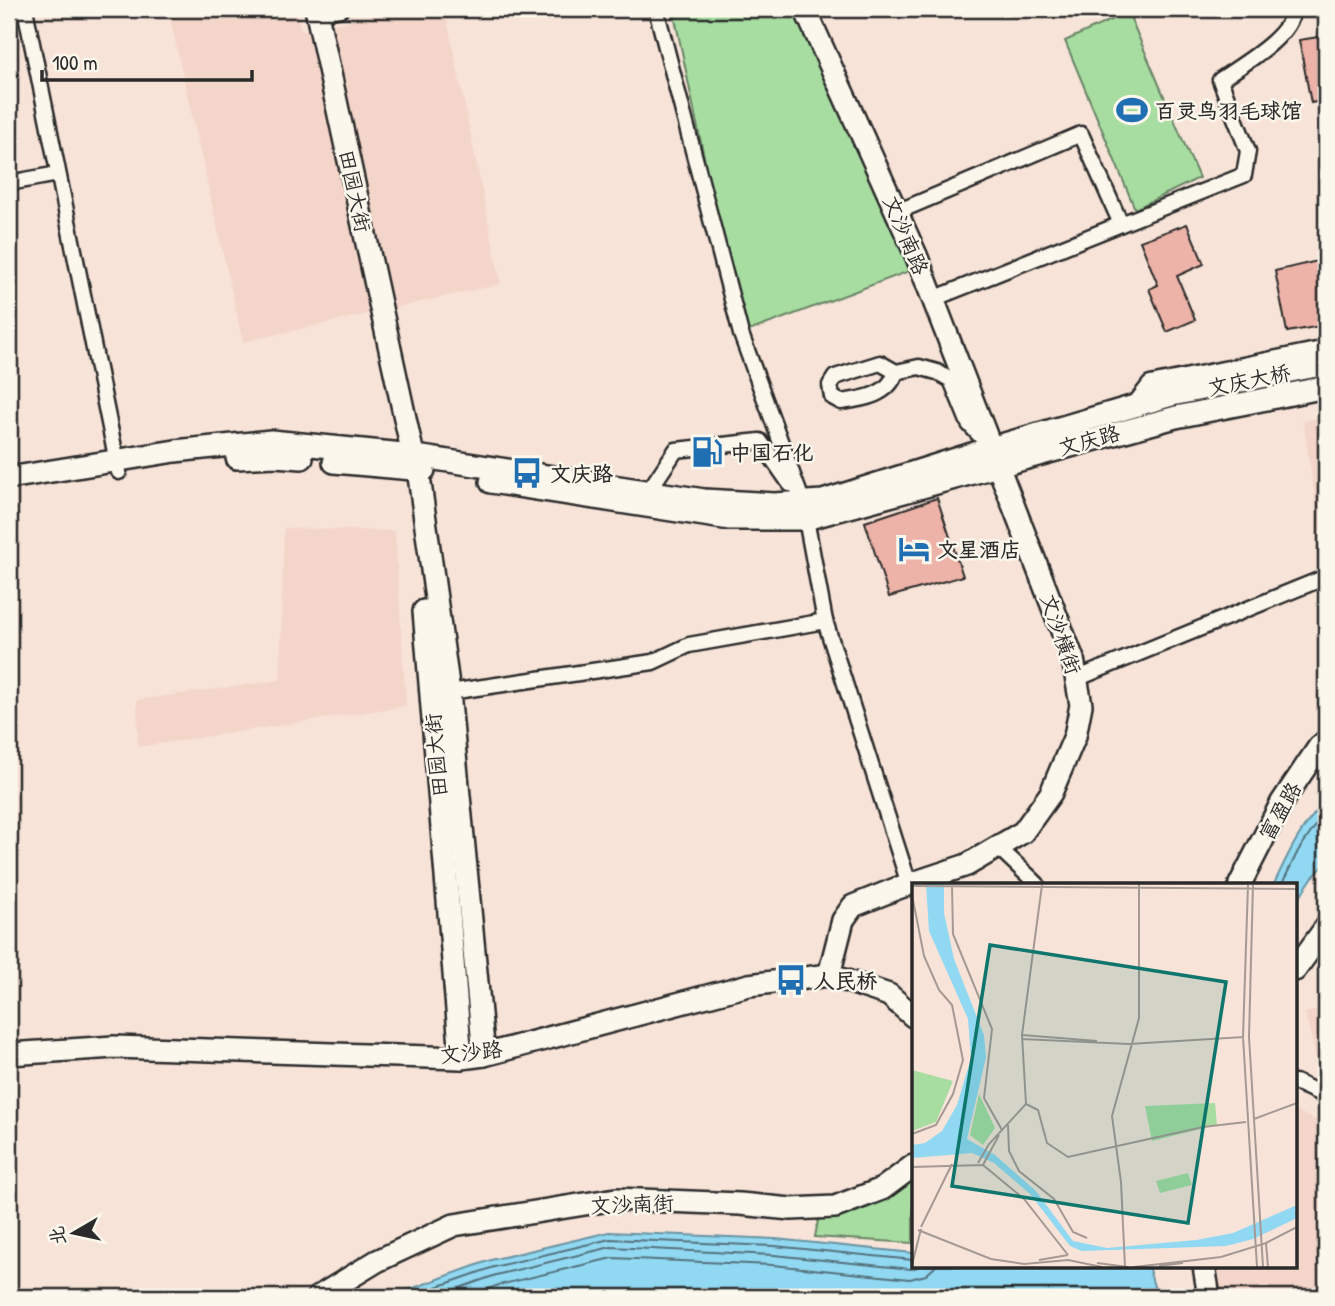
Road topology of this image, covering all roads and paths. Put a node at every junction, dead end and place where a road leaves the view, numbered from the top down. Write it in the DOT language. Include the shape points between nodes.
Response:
graph roads {
  1 [pos="25,9"];
  2 [pos="341,9"];
  3 [pos="656,9"];
  4 [pos="805,9"];
  5 [pos="1293,9"];
  6 [pos="316,11"];
  7 [pos="58,174"];
  8 [pos="9,183"];
  9 [pos="897,212"];
  10 [pos="1121,225"];
  11 [pos="933,299"];
  12 [pos="1326,348"];
  13 [pos="1326,364"];
  14 [pos="896,372"];
  15 [pos="1326,387"];
  16 [pos="1172,395"];
  17 [pos="1133,406"];
  18 [pos="1177,417"];
  19 [pos="994,457"];
  20 [pos="412,464"];
  21 [pos="118,466"];
  22 [pos="9,478"];
  23 [pos="9,490"];
  24 [pos="648,492"];
  25 [pos="804,511"];
  26 [pos="1326,577"];
  27 [pos="825,621"];
  28 [pos="1076,680"];
  29 [pos="440,694"];
  30 [pos="1326,741"];
  31 [pos="998,847"];
  32 [pos="912,883"];
  33 [pos="912,883"];
  34 [pos="1036,883"];
  35 [pos="1241,883"];
  36 [pos="909,884"];
  37 [pos="1326,927"];
  38 [pos="1296,969"];
  39 [pos="830,975"];
  40 [pos="912,1015"];
  41 [pos="9,1055"];
  42 [pos="484,1055"];
  43 [pos="461,1058"];
  44 [pos="1296,1082"];
  45 [pos="1326,1096"];
  46 [pos="912,1167"];
  47 [pos="1204,1268"];
  48 [pos="318,1297"];
  49 [pos="1209,1297"];
  1 -- 7 [label="street"];
  2 -- 6 [label="street"];
  3 -- 25 [label="street" via="741,334"];
  4 -- 9 [label="street, 文沙南路"];
  5 -- 10 [label="street" via="1281,36 1220,80 1248,151 1244,176"];
  6 -- 20 [label="street, 田园大街"];
  7 -- 8 [label="street"];
  7 -- 21 [label="street"];
  9 -- 10 [label="street" via="1081,134"];
  9 -- 11 [label="street, 文沙南路"];
  10 -- 11 [label="street"];
  11 -- 19 [label="street, 文沙南路"];
  12 -- 17 [label="street" via="1150,384"];
  13 -- 16 [label="street, 文庆大桥"];
  14 -- 19 [label="street" via="919,367 951,380 969,424"];
  15 -- 18 [label="street, 文庆大桥"];
  16 -- 17 [label="street, 文庆路"];
  17 -- 19 [label="street, 文庆路"];
  18 -- 19 [label="street, 文庆路"];
  19 -- 25 [label="street, 文庆路"];
  19 -- 28 [label="street, 文沙横街" via="1073,659"];
  20 -- 21 [label="street, 文庆路" via="271,441 175,451"];
  20 -- 24 [label="street, 文庆路"];
  20 -- 25 [label="street, 文庆路" via="730,519"];
  20 -- 29 [label="street, 田园大街"];
  21 -- 22 [label="street, 文庆路"];
  21 -- 23 [label="street, 文庆路"];
  24 -- 25 [label="street, 文庆路"];
  24 -- 25 [label="street" via="676,450 760,442"];
  25 -- 27 [label="street"];
  26 -- 28 [label="street"];
  27 -- 29 [label="street" via="689,645 653,662"];
  27 -- 36 [label="street"];
  28 -- 31 [label="street, 文沙横街" via="1081,705 1075,736 1051,793 1023,832"];
  29 -- 42 [label="street, 田园大街"];
  29 -- 43 [label="street, 田园大街"];
  30 -- 35 [label="street, 富盈路" via="1282,802"];
  31 -- 33 [label="street, 文沙横街" via="967,865"];
  31 -- 34 [label="street"];
  32 -- 36 [label="street, 文沙横街"];
  36 -- 39 [label="street, 文沙横街" via="853,906 843,920"];
  37 -- 38 [label="street"];
  39 -- 40 [label="street, 文沙路" via="889,995"];
  39 -- 42 [label="street, 文沙路" via="749,985"];
  41 -- 43 [label="street, 文沙路" via="114,1047"];
  42 -- 43 [label="street, 文沙路"];
  44 -- 45 [label="street"];
  46 -- 48 [label="street, 文沙南街" via="882,1189 835,1207 791,1209 616,1199 454,1225 377,1261"];
  47 -- 49 [label="street"];
}
